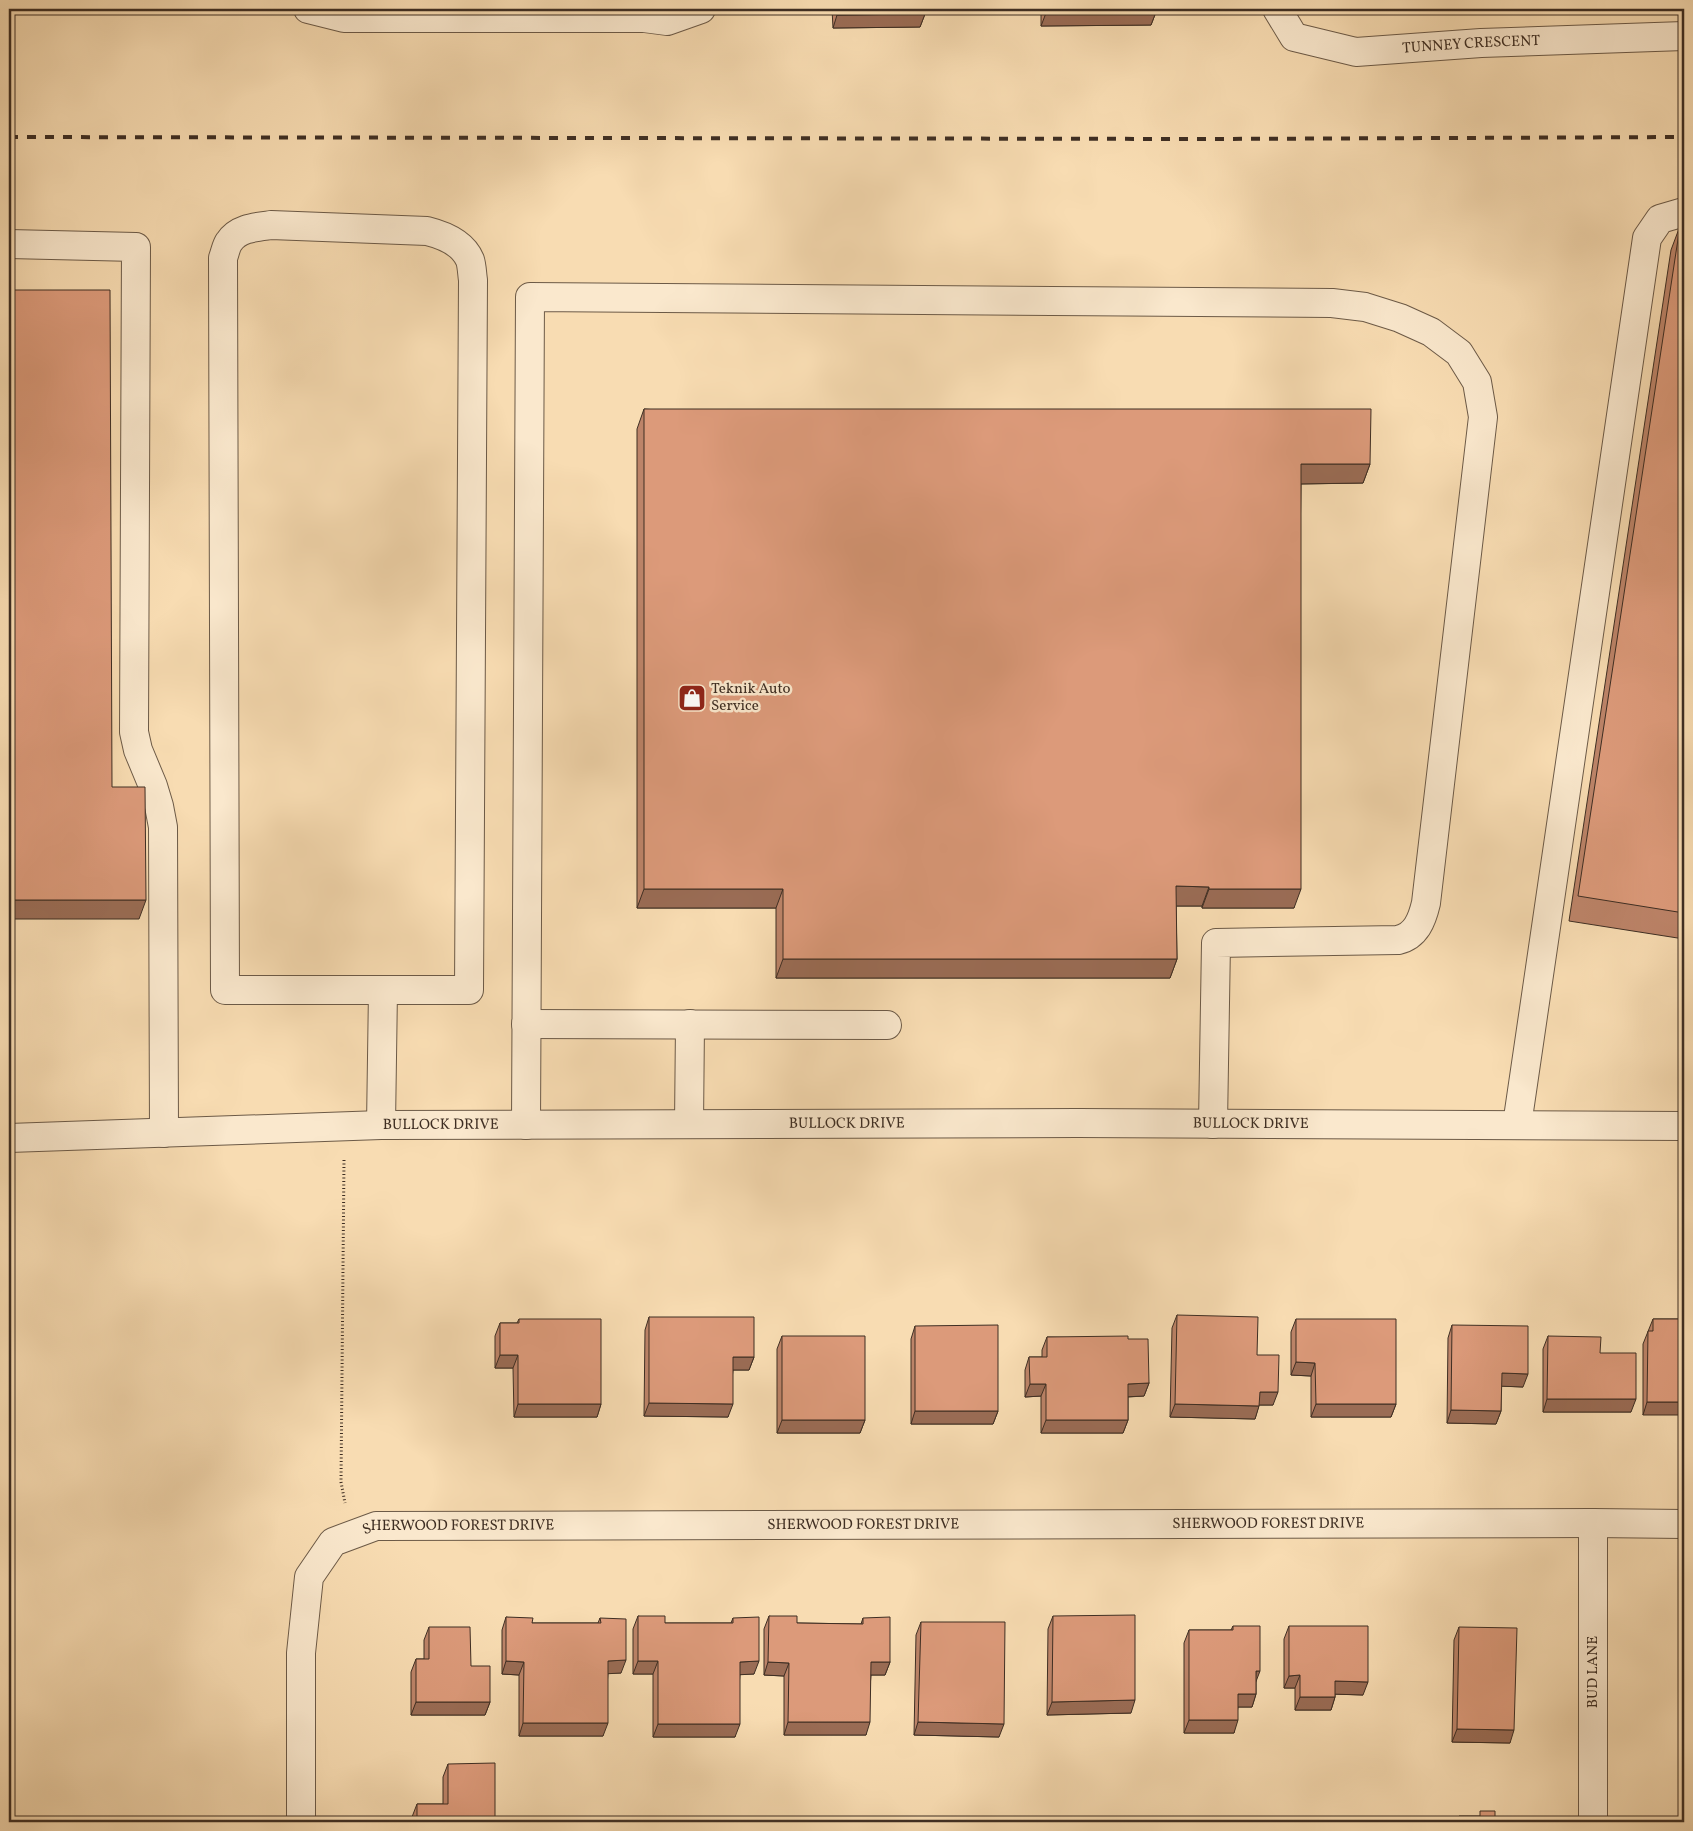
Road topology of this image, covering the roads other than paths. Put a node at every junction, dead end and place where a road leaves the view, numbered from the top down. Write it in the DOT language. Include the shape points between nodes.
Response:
graph roads {
  1 [pos="308,9"];
  2 [pos="701,9"];
  3 [pos="1277,9"];
  4 [pos="1684,36"];
  5 [pos="1684,212"];
  6 [pos="9,244"];
  7 [pos="383,990"];
  8 [pos="526,1024"];
  9 [pos="690,1024"];
  10 [pos="887,1025"];
  11 [pos="526,1124"];
  12 [pos="689,1124"];
  13 [pos="1214,1124"];
  14 [pos="381,1125"];
  15 [pos="1517,1125"];
  16 [pos="1684,1126"];
  17 [pos="164,1133"];
  18 [pos="9,1138"];
  19 [pos="1593,1523"];
  20 [pos="1684,1524"];
  21 [pos="301,1822"];
  22 [pos="1593,1822"];
  1 -- 2 [label="street" via="344,18 667,20"];
  3 -- 4 [label="street, TUNNEY CRESCENT" via="1294,37 1356,52 1481,43"];
  5 -- 15 [label="street" via="1660,219 1647,238"];
  6 -- 17 [label="street" via="136,247 134,732 160,806 163,827"];
  7 -- 7 [label="street" via="225,990 223,258 229,242 238,233 253,227 427,231 450,239 470,260 473,290 469,990"];
  7 -- 14 [label="street"];
  8 -- 9 [label="street"];
  8 -- 11 [label="street"];
  8 -- 13 [label="street" via="530,297 1322,303 1365,307 1431,332 1459,353 1477,382 1483,417 1424,914 1414,932 1398,940 1216,943"];
  9 -- 10 [label="street"];
  9 -- 12 [label="street"];
  11 -- 12 [label="street, BULLOCK DRIVE"];
  11 -- 14 [label="street, BULLOCK DRIVE"];
  12 -- 13 [label="street, BULLOCK DRIVE"];
  13 -- 15 [label="street, BULLOCK DRIVE"];
  14 -- 17 [label="street, BULLOCK DRIVE"];
  15 -- 16 [label="street, BULLOCK DRIVE"];
  17 -- 18 [label="street, BULLOCK DRIVE"];
  19 -- 20 [label="street, SHERWOOD FOREST DRIVE"];
  19 -- 21 [label="street, SHERWOOD FOREST DRIVE" via="376,1526 333,1542 309,1577 301,1653"];
  19 -- 22 [label="street, BUD LANE"];
}
